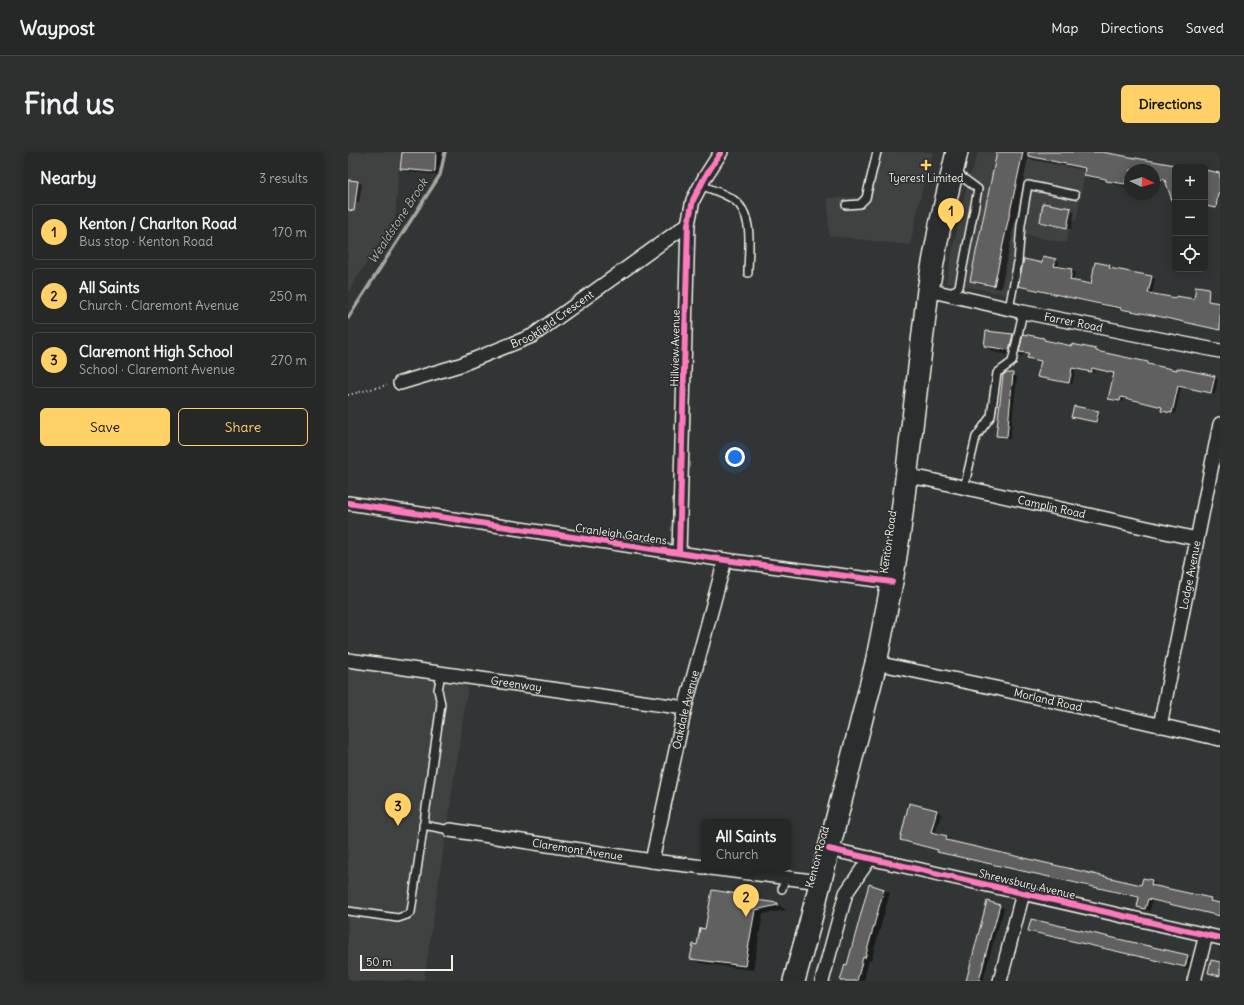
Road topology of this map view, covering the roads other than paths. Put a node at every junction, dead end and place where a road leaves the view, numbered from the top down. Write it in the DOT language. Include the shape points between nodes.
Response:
graph roads {
  1 [pos="721,152"];
  2 [pos="877,152"];
  3 [pos="954,161"];
  4 [pos="701,185"];
  5 [pos="1075,195"];
  6 [pos="846,205"];
  7 [pos="688,224"];
  8 [pos="748,273"];
  9 [pos="928,290"];
  10 [pos="948,294"];
  11 [pos="1009,308"];
  12 [pos="1022,312"];
  13 [pos="1220,351"];
  14 [pos="400,383"];
  15 [pos="1220,424"];
  16 [pos="906,476"];
  17 [pos="964,488"];
  18 [pos="348,503"];
  19 [pos="1197,539"];
  20 [pos="680,553"];
  21 [pos="725,560"];
  22 [pos="892,582"];
  23 [pos="348,660"];
  24 [pos="876,663"];
  25 [pos="440,674"];
  26 [pos="685,708"];
  27 [pos="1160,726"];
  28 [pos="1220,739"];
  29 [pos="423,825"];
  30 [pos="450,830"];
  31 [pos="829,849"];
  32 [pos="870,858"];
  33 [pos="652,860"];
  34 [pos="701,867"];
  35 [pos="725,871"];
  36 [pos="820,882"];
  37 [pos="1024,894"];
  38 [pos="348,911"];
  39 [pos="1206,935"];
  40 [pos="1220,938"];
  41 [pos="794,981"];
  42 [pos="822,981"];
  43 [pos="1000,981"];
  44 [pos="1194,981"];
  1 -- 4 [label="street, Hillview Avenue"];
  2 -- 6 [label="lane" via="866,198 860,204"];
  3 -- 9 [label="main road, Kenton Road"];
  3 -- 10 [label="lane" via="978,189 959,287"];
  4 -- 7 [label="street, Hillview Avenue" via="693,200"];
  4 -- 8 [label="lane" via="736,201 746,214 749,232"];
  5 -- 11 [label="lane" via="1028,185"];
  7 -- 14 [label="street, Brookfield Crescent" via="532,336 460,365"];
  7 -- 20 [label="street, Hillview Avenue"];
  9 -- 10 [label="street, Farrer Road"];
  9 -- 16 [label="main road, Kenton Road"];
  10 -- 11 [label="street, Farrer Road"];
  11 -- 12 [label="street, Farrer Road"];
  12 -- 13 [label="street, Farrer Road"];
  12 -- 17 [label="lane" via="1012,362 997,373 991,416 976,437"];
  15 -- 19 [label="street, Lodge Avenue"];
  16 -- 17 [label="street, Camplin Road"];
  16 -- 22 [label="main road, Kenton Road"];
  17 -- 19 [label="street, Camplin Road"];
  18 -- 20 [label="street, Cranleigh Gardens"];
  19 -- 27 [label="street, Lodge Avenue"];
  20 -- 21 [label="street, Cranleigh Gardens"];
  21 -- 22 [label="street, Cranleigh Gardens"];
  21 -- 26 [label="street, Oakdale Avenue"];
  22 -- 24 [label="main road, Kenton Road"];
  23 -- 25 [label="street, Greenway"];
  24 -- 27 [label="street, Morland Road"];
  24 -- 31 [label="main road, Kenton Road"];
  25 -- 26 [label="street, Greenway"];
  25 -- 29 [label="lane" via="438,690 441,704"];
  26 -- 33 [label="street, Oakdale Avenue"];
  27 -- 28 [label="street, Morland Road"];
  29 -- 30 [label="lane"];
  29 -- 38 [label="lane" via="411,912 398,918"];
  30 -- 33 [label="street, Claremont Avenue"];
  31 -- 32 [label="street, Shrewsbury Avenue"];
  31 -- 36 [label="main road, Kenton Road"];
  32 -- 37 [label="street, Shrewsbury Avenue"];
  32 -- 42 [label="street" via="846,893"];
  33 -- 34 [label="street, Claremont Avenue"];
  35 -- 36 [label="street" via="784,883"];
  36 -- 41 [label="main road, Kenton Road"];
  37 -- 39 [label="street, Shrewsbury Avenue"];
  37 -- 43 [label="street"];
  39 -- 40 [label="street, Shrewsbury Avenue"];
  39 -- 44 [label="street"];
}
